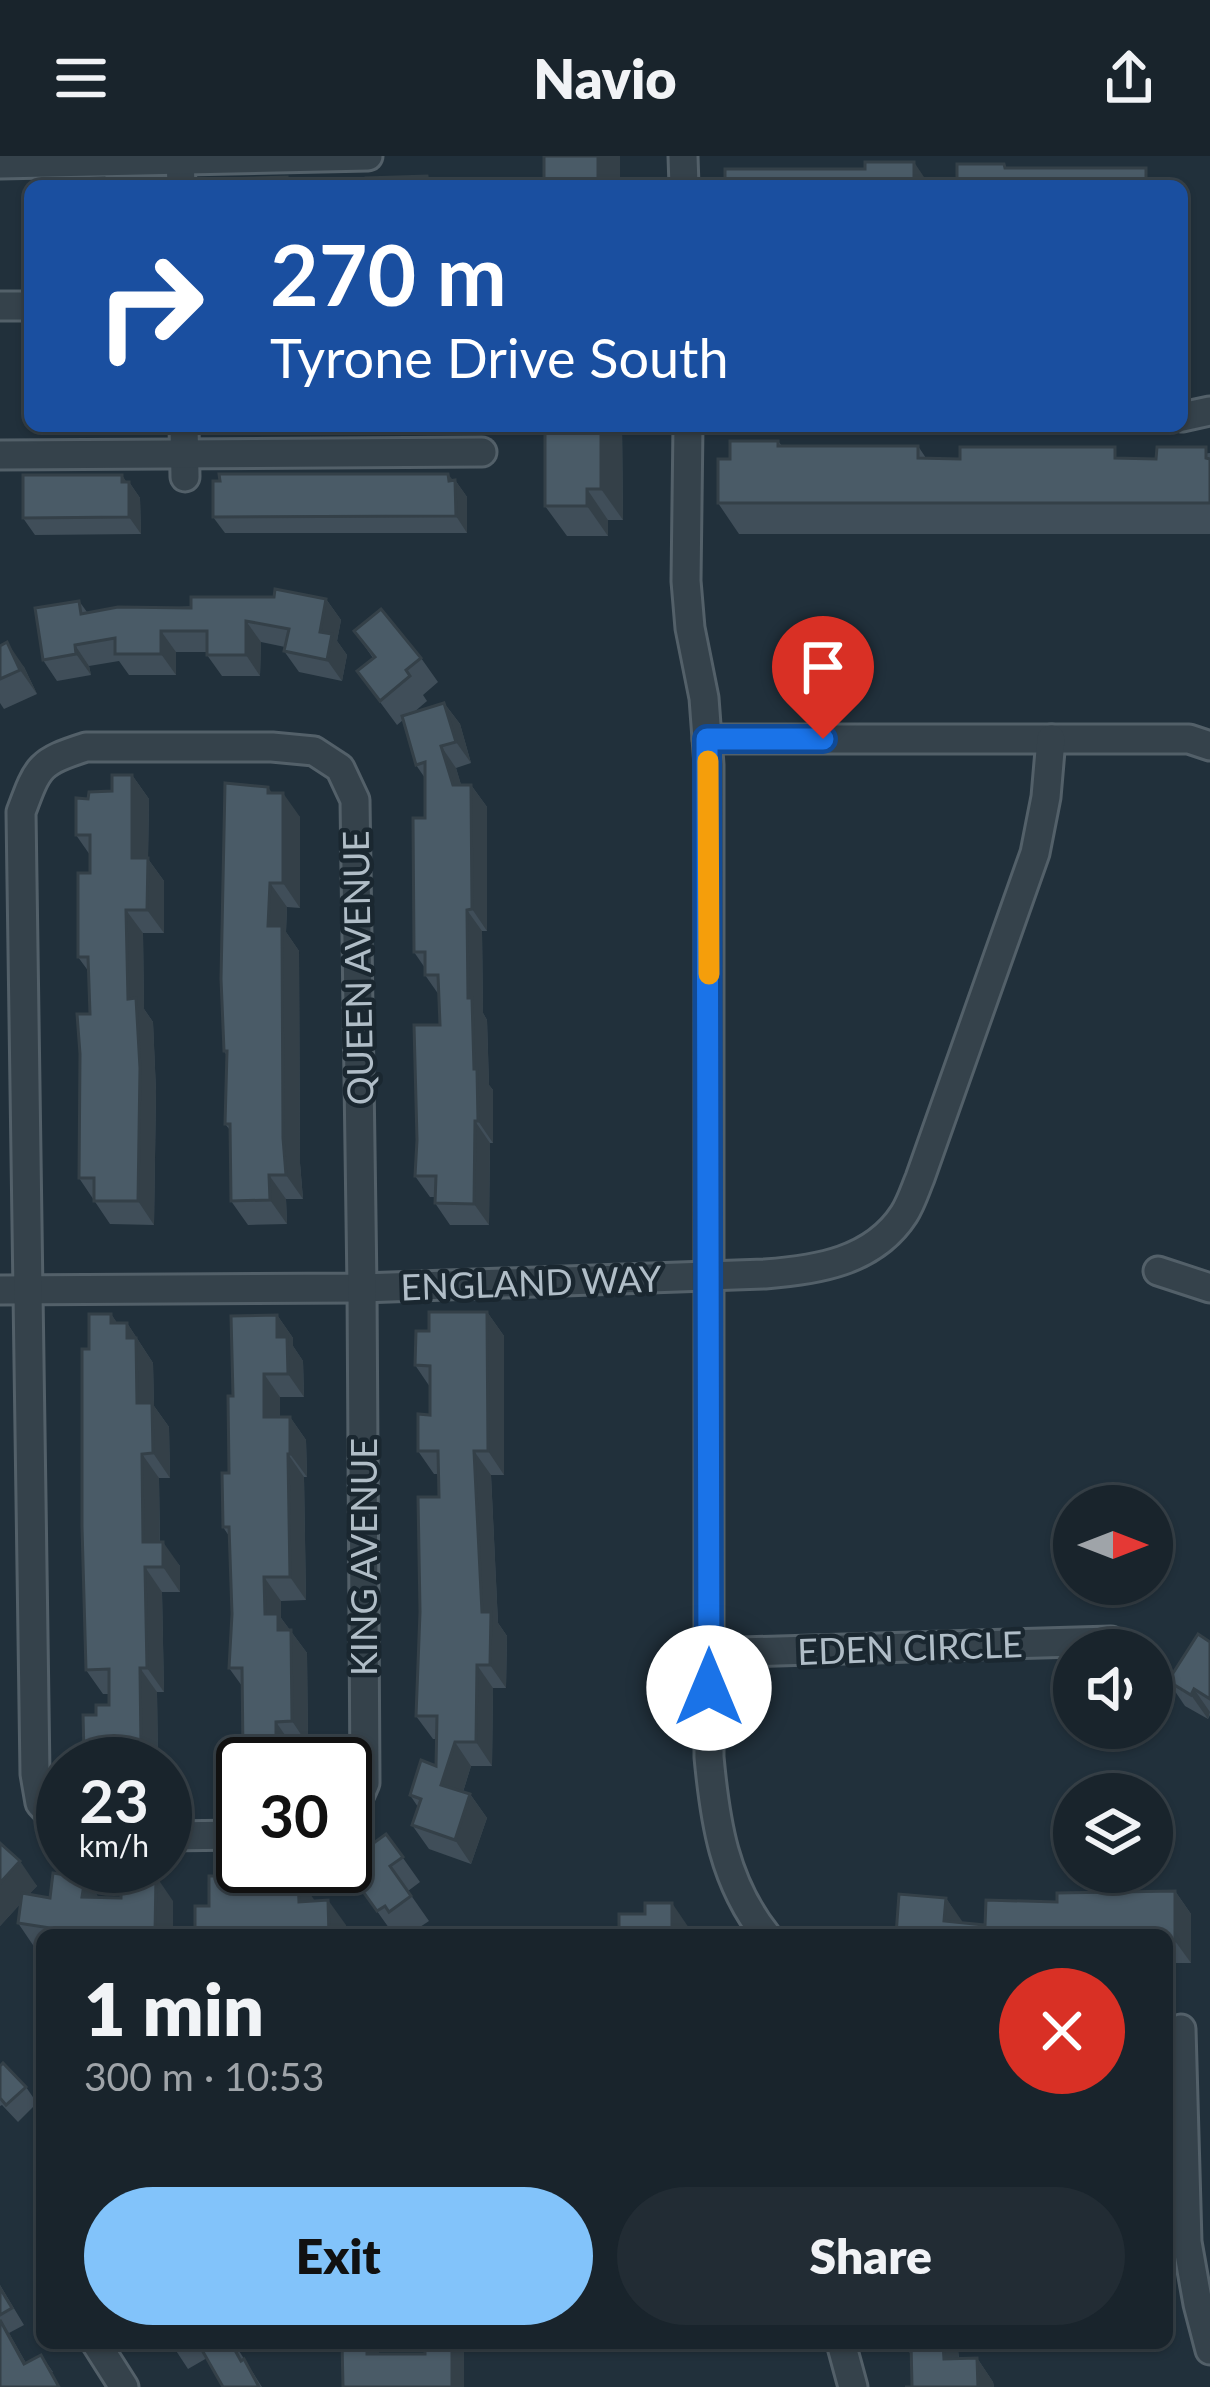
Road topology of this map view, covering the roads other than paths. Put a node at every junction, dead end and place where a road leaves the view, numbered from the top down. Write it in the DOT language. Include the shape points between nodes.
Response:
graph roads {
  1 [pos="368,156"];
  2 [pos="0,164"];
  3 [pos="180,168"];
  4 [pos="688,432"];
  5 [pos="184,452"];
  6 [pos="482,452"];
  7 [pos="0,455"];
  8 [pos="707,739"];
  9 [pos="1051,739"];
  10 [pos="1210,746"];
  11 [pos="1158,1270"];
  12 [pos="709,1276"];
  13 [pos="362,1288"];
  14 [pos="1210,1288"];
  15 [pos="14,1290"];
  16 [pos="1053,1643"];
  17 [pos="709,1653"];
  18 [pos="364,1737"];
  19 [pos="36,1780"];
  20 [pos="761,1929"];
  21 [pos="1186,2029"];
  22 [pos="100,2349"];
  23 [pos="844,2349"];
  24 [pos="1210,2350"];
  25 [pos="124,2387"];
  26 [pos="853,2387"];
  1 -- 3 [label="street"];
  2 -- 3 [label="street"];
  4 -- 8 [label="street" via="686,581"];
  5 -- 6 [label="street"];
  5 -- 7 [label="street"];
  8 -- 9 [label="street"];
  8 -- 12 [label="street"];
  9 -- 10 [label="street" via="1189,739"];
  9 -- 12 [label="street, ENGLAND WAY" via="1035,853 904,1215 841,1263"];
  11 -- 14 [label="street"];
  12 -- 13 [label="street, ENGLAND WAY"];
  12 -- 17 [label="street"];
  13 -- 15 [label="street, ENGLAND WAY"];
  13 -- 15 [label="street, QUEEN AVENUE" via="355,800 340,768 314,751 272,746 86,746 35,773 21,812"];
  13 -- 18 [label="street, KING AVENUE"];
  15 -- 19 [label="street"];
  16 -- 17 [label="street, EDEN CIRCLE"];
  17 -- 20 [label="street" via="714,1818 733,1881"];
  21 -- 24 [label="street" via="1187,2242"];
  22 -- 25 [label="street"];
  23 -- 26 [label="street"];
}
